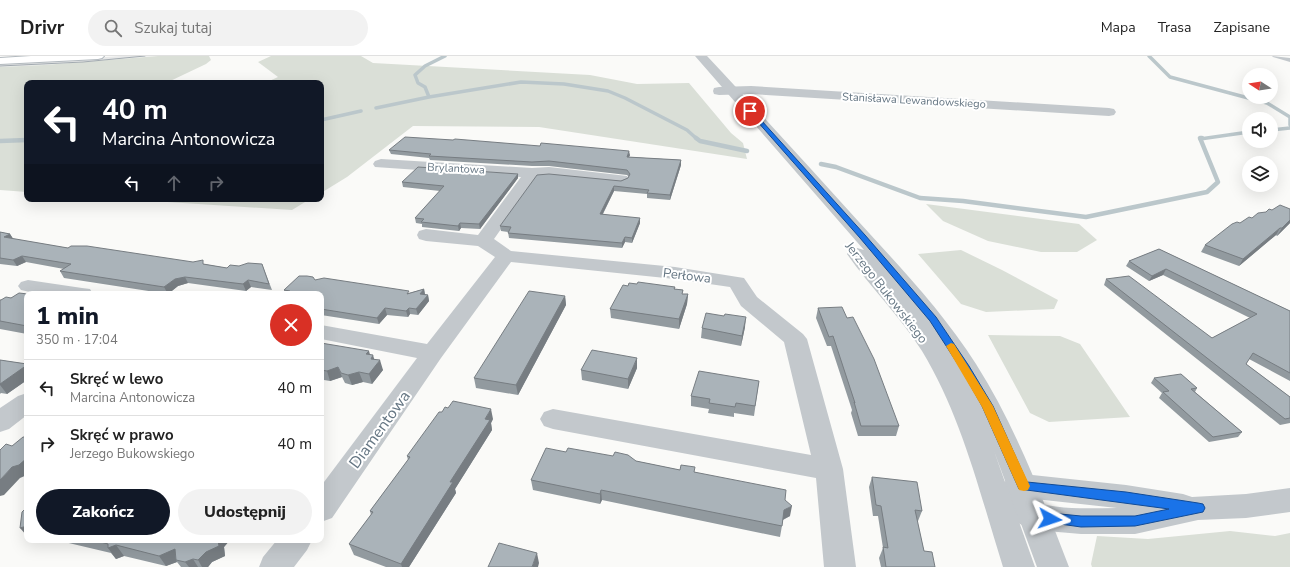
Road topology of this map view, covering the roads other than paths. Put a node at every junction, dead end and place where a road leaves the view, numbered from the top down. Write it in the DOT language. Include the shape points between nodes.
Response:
graph roads {
  1 [pos="98,56"];
  2 [pos="690,56"];
  3 [pos="701,56"];
  4 [pos="1275,56"];
  5 [pos="1290,60"];
  6 [pos="0,61"];
  7 [pos="726,90"];
  8 [pos="1109,112"];
  9 [pos="381,164"];
  10 [pos="532,173"];
  11 [pos="621,179"];
  12 [pos="426,235"];
  13 [pos="483,241"];
  14 [pos="506,256"];
  15 [pos="28,286"];
  16 [pos="62,291"];
  17 [pos="324,333"];
  18 [pos="433,353"];
  19 [pos="24,404"];
  20 [pos="553,419"];
  21 [pos="0,422"];
  22 [pos="829,469"];
  23 [pos="1010,492"];
  24 [pos="1290,500"];
  25 [pos="324,503"];
  26 [pos="1198,508"];
  27 [pos="1035,517"];
  28 [pos="294,543"];
  29 [pos="275,567"];
  30 [pos="840,567"];
  31 [pos="1020,567"];
  32 [pos="1054,567"];
  1 -- 6 [label="main road"];
  2 -- 7 [label="street, Jerzego Bukowskiego"];
  3 -- 7 [label="street, Jerzego Bukowskiego"];
  4 -- 5 [label="lane"];
  7 -- 8 [label="street, Stanisława Lewandowskiego"];
  7 -- 23 [label="street, Jerzego Bukowskiego" via="917,326 959,398 977,443"];
  7 -- 23 [label="street, Jerzego Bukowskiego" via="933,319 988,406"];
  9 -- 10 [label="street, Brylantowa"];
  10 -- 11 [label="street, Brylantowa" via="549,172"];
  10 -- 13 [label="street"];
  12 -- 13 [label="street, Perłowa"];
  13 -- 14 [label="street, Perłowa"];
  14 -- 18 [label="street, Diamentowa"];
  14 -- 22 [label="street, Perłowa" via="675,273 737,282 749,301 795,339"];
  15 -- 16 [label="street"];
  17 -- 18 [label="street"];
  18 -- 25 [label="street, Diamentowa"];
  19 -- 21 [label="street"];
  20 -- 22 [label="street"];
  22 -- 30 [label="street, Perłowa"];
  23 -- 26 [label="street" via="1126,497"];
  23 -- 27 [label="street"];
  23 -- 31 [label="street, Jerzego Bukowskiego"];
  24 -- 26 [label="street" via="1246,506"];
  26 -- 27 [label="street" via="1135,521 1081,521"];
  27 -- 32 [label="street"];
  28 -- 29 [label="street"];
}
